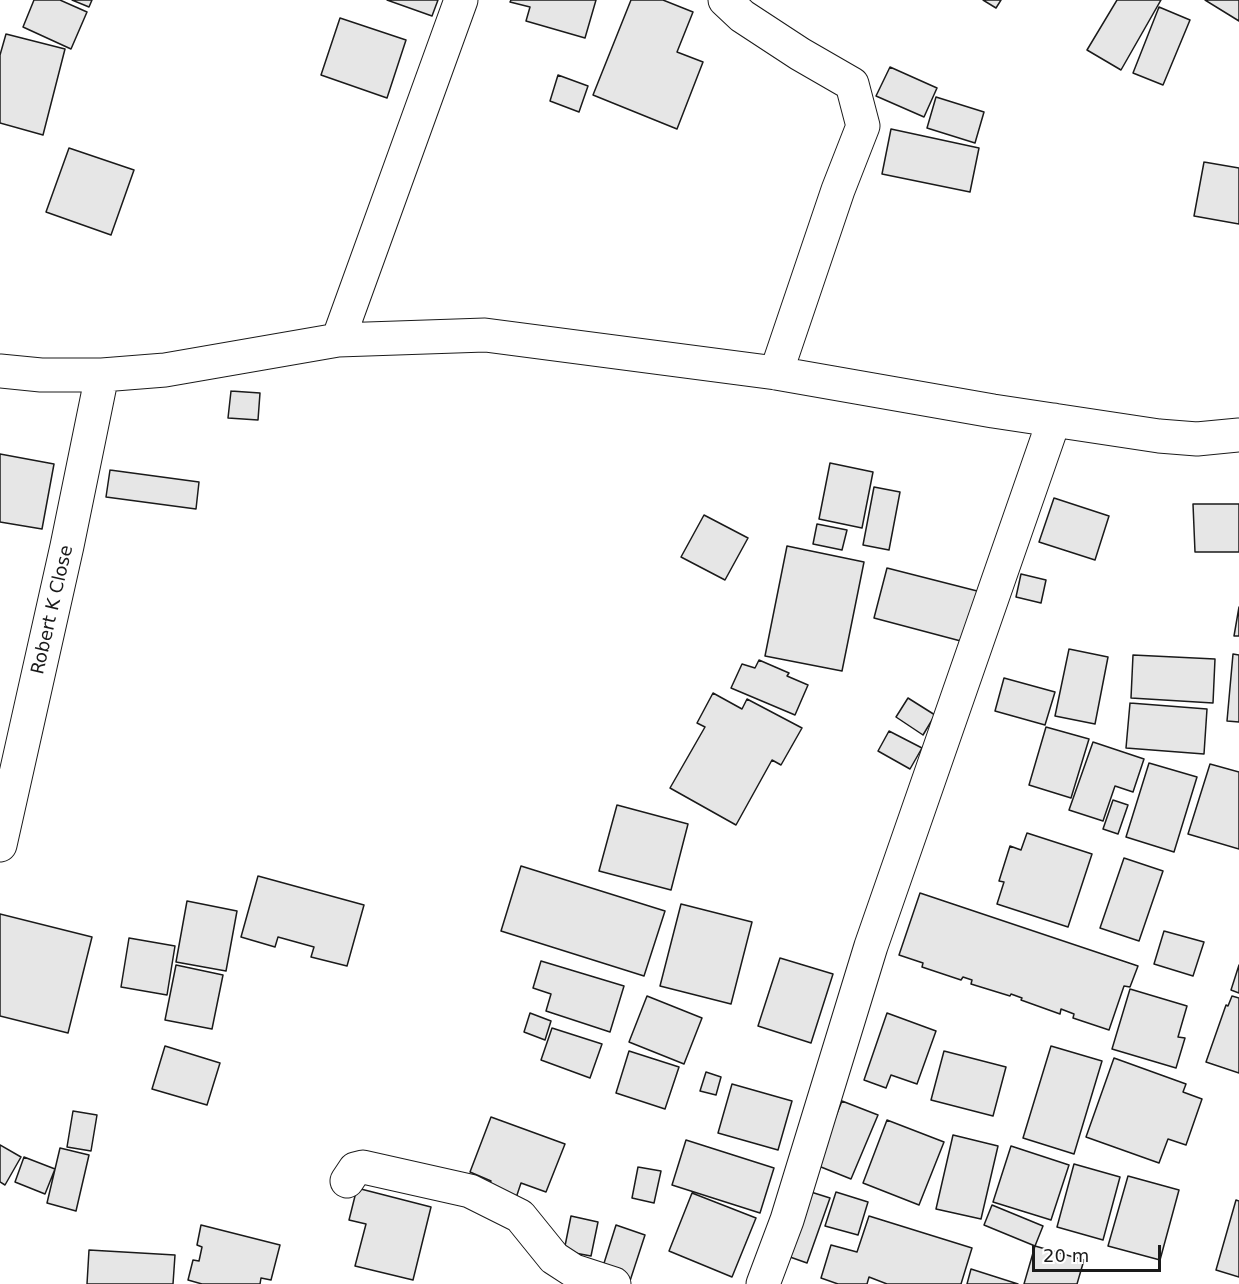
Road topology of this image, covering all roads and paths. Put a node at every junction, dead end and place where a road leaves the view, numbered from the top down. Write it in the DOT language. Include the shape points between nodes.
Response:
graph roads {
  1 [pos="461,0"];
  2 [pos="725,0"];
  3 [pos="338,340"];
  4 [pos="0,371"];
  5 [pos="776,373"];
  6 [pos="102,375"];
  7 [pos="1054,420"];
  8 [pos="1239,435"];
  9 [pos="0,845"];
  10 [pos="347,1181"];
  11 [pos="614,1284"];
  12 [pos="763,1284"];
  1 -- 3 [label="street"];
  2 -- 5 [label="street" via="742,16 852,84 863,126"];
  3 -- 5 [label="street" via="485,334"];
  3 -- 6 [label="street" via="165,370"];
  4 -- 6 [label="street"];
  5 -- 7 [label="street"];
  6 -- 9 [label="street, Robert K Close"];
  7 -- 8 [label="street" via="1169,437"];
  7 -- 12 [label="street" via="871,946 787,1220"];
  10 -- 11 [label="street" via="355,1169 363,1167 470,1191 520,1216 554,1258 574,1271"];
}
